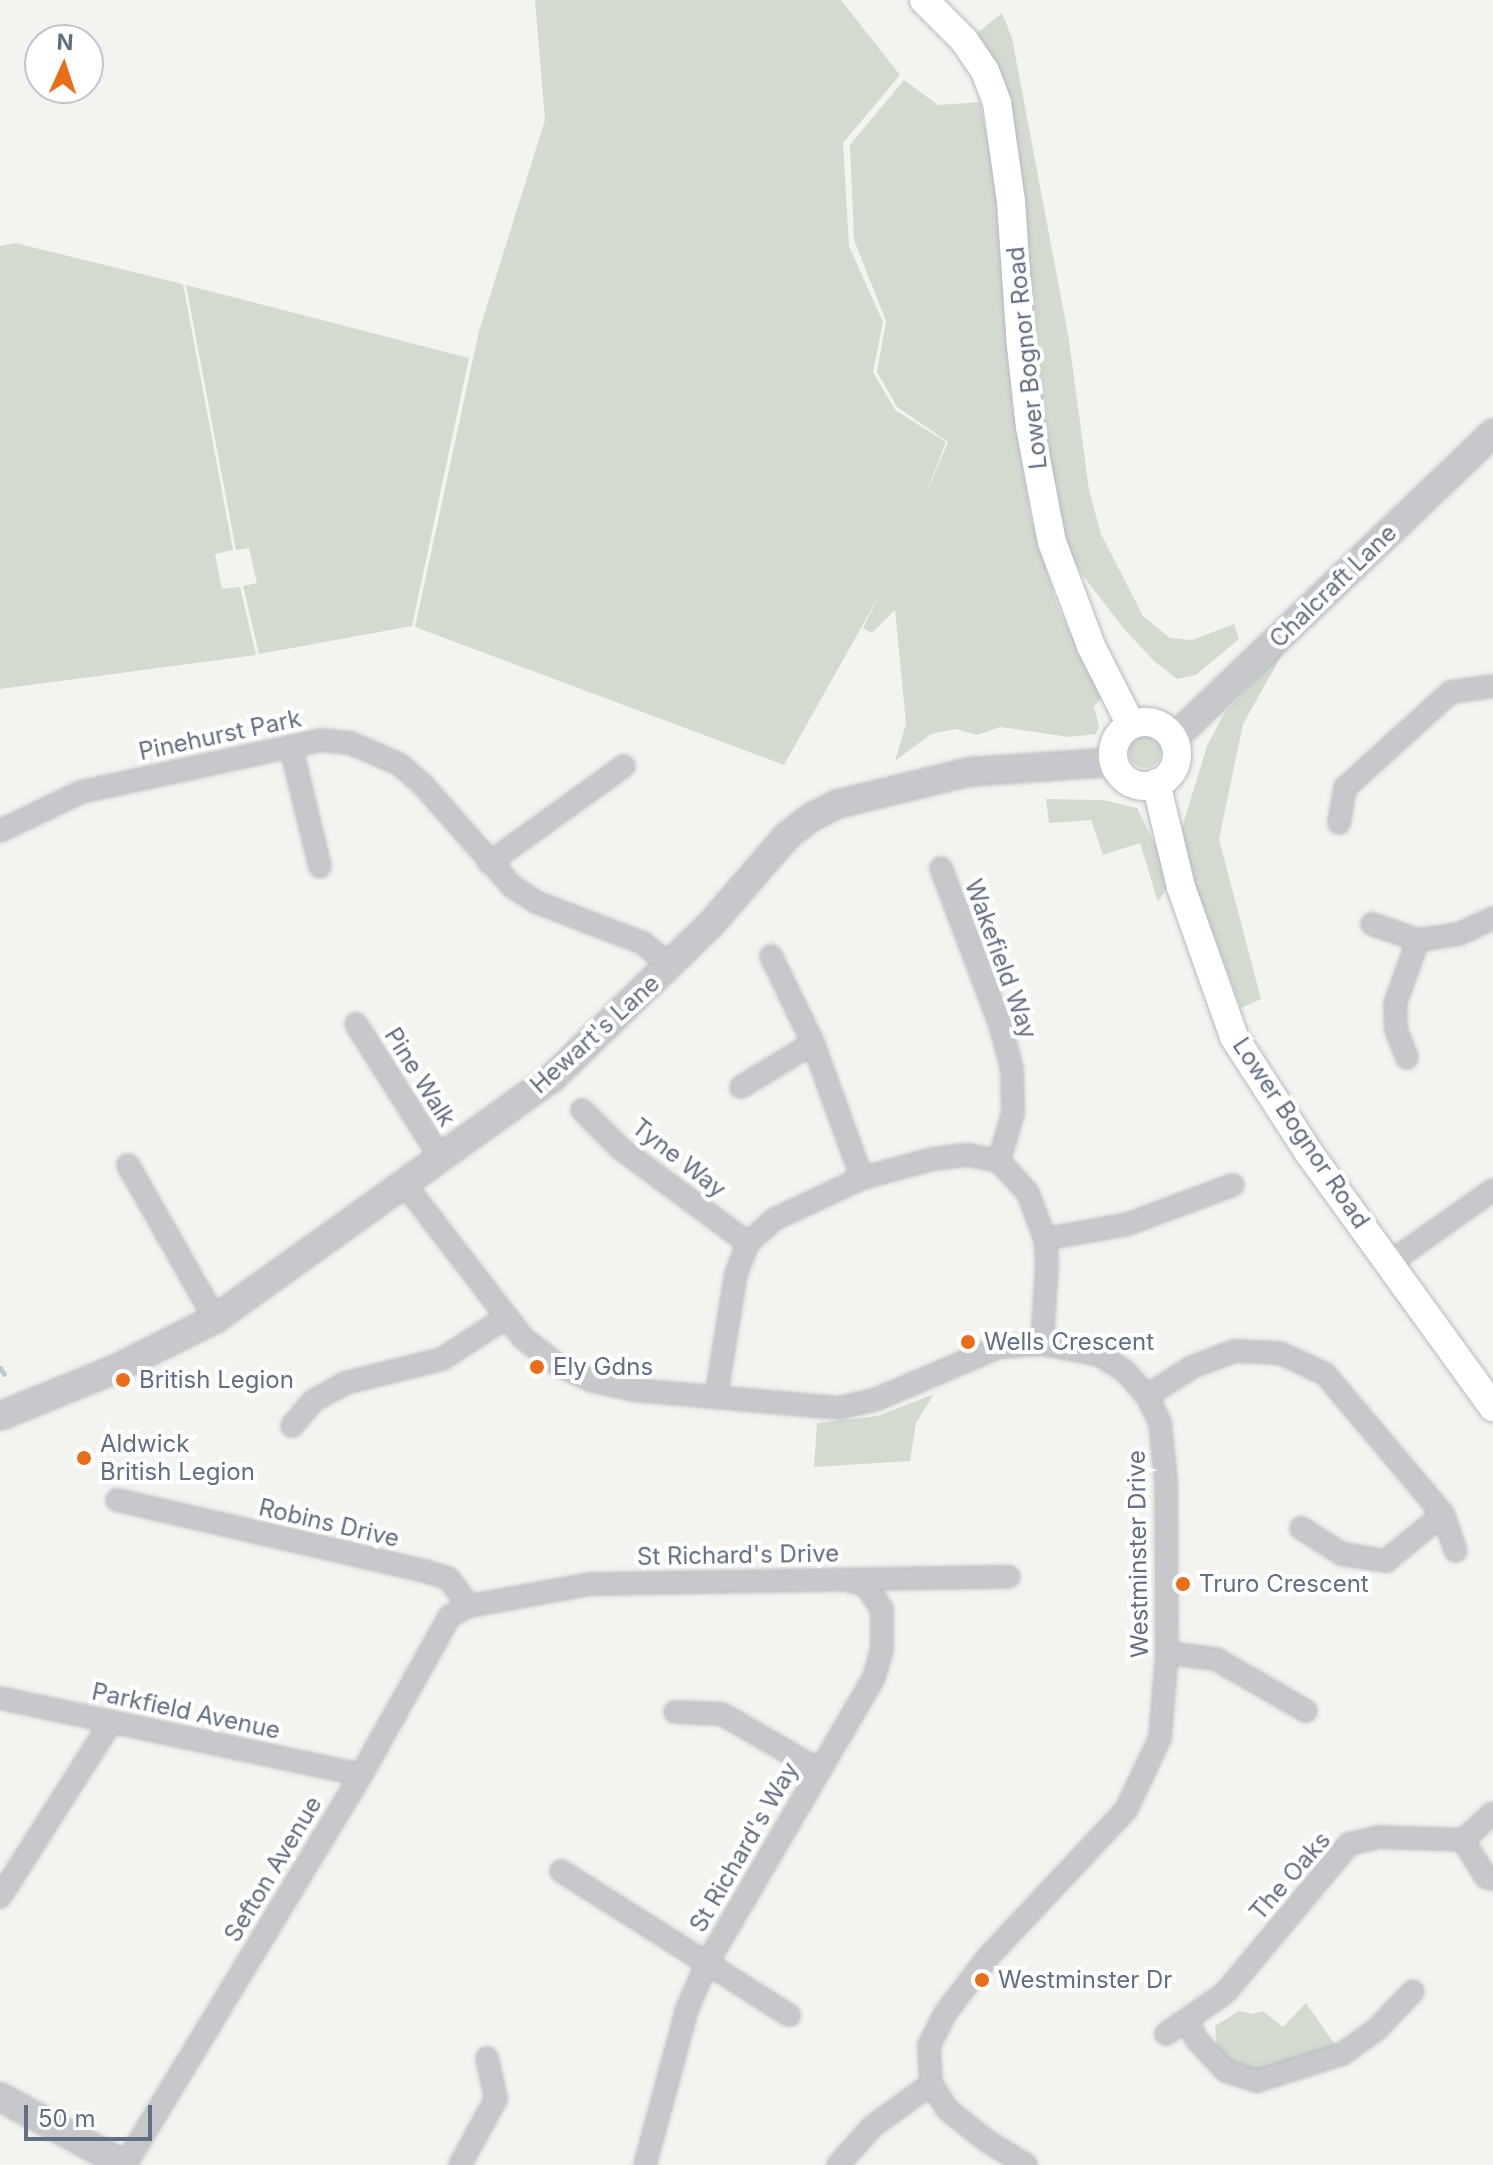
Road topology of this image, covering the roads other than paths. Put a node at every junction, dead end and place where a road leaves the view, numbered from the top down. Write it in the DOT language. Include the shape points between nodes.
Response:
graph roads {
  1 [pos="924,0"];
  2 [pos="1493,433"];
  3 [pos="1493,686"];
  4 [pos="1131,725"];
  5 [pos="1173,739"];
  6 [pos="291,747"];
  7 [pos="1114,762"];
  8 [pos="624,766"];
  9 [pos="1156,783"];
  10 [pos="1339,823"];
  11 [pos="0,831"];
  12 [pos="489,863"];
  13 [pos="320,867"];
  14 [pos="941,868"];
  15 [pos="1493,918"];
  16 [pos="1372,924"];
  17 [pos="1418,940"];
  18 [pos="771,956"];
  19 [pos="670,966"];
  20 [pos="356,1024"];
  21 [pos="813,1043"];
  22 [pos="1407,1058"];
  23 [pos="741,1087"];
  24 [pos="582,1110"];
  25 [pos="440,1157"];
  26 [pos="999,1161"];
  27 [pos="128,1165"];
  28 [pos="862,1178"];
  29 [pos="403,1182"];
  30 [pos="1233,1185"];
  31 [pos="1493,1190"];
  32 [pos="1045,1239"];
  33 [pos="748,1243"];
  34 [pos="1388,1264"];
  35 [pos="507,1317"];
  36 [pos="215,1319"];
  37 [pos="1042,1344"];
  38 [pos="1147,1396"];
  39 [pos="716,1397"];
  40 [pos="1493,1407"];
  41 [pos="0,1416"];
  42 [pos="292,1426"];
  43 [pos="117,1500"];
  44 [pos="1443,1514"];
  45 [pos="1301,1528"];
  46 [pos="1456,1551"];
  47 [pos="1009,1577"];
  48 [pos="847,1580"];
  49 [pos="469,1606"];
  50 [pos="1167,1653"];
  51 [pos="0,1698"];
  52 [pos="1306,1711"];
  53 [pos="675,1712"];
  54 [pos="111,1722"];
  55 [pos="819,1770"];
  56 [pos="361,1775"];
  57 [pos="1493,1813"];
  58 [pos="1463,1840"];
  59 [pos="561,1871"];
  60 [pos="1493,1879"];
  61 [pos="0,1897"];
  62 [pos="706,1965"];
  63 [pos="1413,1991"];
  64 [pos="789,2015"];
  65 [pos="1188,2020"];
  66 [pos="1166,2034"];
  67 [pos="487,2058"];
  68 [pos="931,2084"];
  69 [pos="0,2097"];
  70 [pos="125,2165"];
  71 [pos="460,2165"];
  72 [pos="645,2165"];
  73 [pos="838,2165"];
  74 [pos="1026,2165"];
  1 -- 4 [label="main road, Lower Bognor Road" via="964,40 985,71 997,103 1030,427 1052,542 1091,646"];
  2 -- 5 [label="street, Chalcraft Lane"];
  3 -- 10 [label="street" via="1451,692 1345,788"];
  4 -- 5 [label="main road" via="1150,722"];
  4 -- 7 [label="main road" via="1115,741"];
  5 -- 9 [label="main road" via="1176,759"];
  6 -- 11 [label="street, Pinehurst Park" via="81,792"];
  6 -- 12 [label="street, Pinehurst Park" via="321,740 350,743 399,764"];
  6 -- 13 [label="street"];
  7 -- 9 [label="main road" via="1135,784"];
  7 -- 19 [label="street, Hewart's Lane" via="968,772 838,804 787,836"];
  8 -- 12 [label="street"];
  9 -- 34 [label="main road, Lower Bognor Road" via="1181,887 1234,1037"];
  12 -- 19 [label="street, Pinehurst Park" via="536,902 643,943"];
  14 -- 26 [label="street, Wakefield Way" via="1012,1069 1013,1113"];
  15 -- 17 [label="street" via="1459,934"];
  16 -- 17 [label="street"];
  17 -- 22 [label="street" via="1395,1004 1396,1030"];
  18 -- 21 [label="street"];
  19 -- 25 [label="street, Hewart's Lane" via="552,1078"];
  20 -- 25 [label="street, Pine Walk"];
  21 -- 23 [label="street"];
  21 -- 28 [label="street"];
  24 -- 33 [label="street, Tyne Way" via="621,1149"];
  25 -- 29 [label="street, Hewart's Lane"];
  26 -- 28 [label="street" via="968,1155 933,1159"];
  26 -- 32 [label="street" via="1028,1193"];
  27 -- 36 [label="street"];
  28 -- 33 [label="street" via="775,1219"];
  29 -- 35 [label="street, Westminster Drive"];
  29 -- 36 [label="street, Hewart's Lane"];
  30 -- 32 [label="street" via="1128,1224"];
  31 -- 34 [label="street"];
  32 -- 37 [label="street"];
  33 -- 39 [label="street" via="736,1274"];
  34 -- 40 [label="main road, Lower Bognor Road"];
  35 -- 39 [label="street, Westminster Drive" via="523,1338 558,1365 593,1381"];
  35 -- 42 [label="street" via="442,1359 345,1383 313,1401"];
  36 -- 41 [label="street, Hewart's Lane" via="111,1371"];
  37 -- 38 [label="street, Westminster Drive" via="1100,1355 1125,1371"];
  37 -- 39 [label="street, Westminster Drive" via="999,1347 877,1399 839,1408"];
  38 -- 44 [label="street" via="1192,1367 1235,1351 1280,1353 1325,1374"];
  38 -- 50 [label="street, Westminster Drive" via="1160,1423 1164,1449"];
  43 -- 49 [label="street, Robins Drive" via="428,1572 449,1579"];
  44 -- 45 [label="street" via="1386,1561 1342,1554"];
  44 -- 46 [label="street"];
  47 -- 48 [label="street, St Richard's Drive"];
  48 -- 49 [label="street, St Richard's Drive" via="590,1584"];
  48 -- 55 [label="street, St Richard's Way" via="865,1585 876,1596 882,1609 882,1649 874,1677"];
  49 -- 56 [label="street, Sefton Avenue" via="450,1616"];
  50 -- 52 [label="street" via="1216,1659"];
  50 -- 68 [label="street, Westminster Drive" via="1160,1738 1126,1810 989,1956 946,2012 929,2046"];
  51 -- 54 [label="street, Parkfield Avenue"];
  53 -- 55 [label="street" via="722,1714"];
  54 -- 56 [label="street, Parkfield Avenue"];
  54 -- 61 [label="street"];
  55 -- 62 [label="street, St Richard's Way"];
  56 -- 70 [label="street, Sefton Avenue"];
  57 -- 58 [label="street"];
  58 -- 60 [label="street" via="1486,1877"];
  58 -- 65 [label="street, The Oaks" via="1379,1837 1349,1844 1225,1993"];
  59 -- 62 [label="street"];
  62 -- 64 [label="street"];
  62 -- 72 [label="street, St Richard's Way" via="687,2009"];
  63 -- 65 [label="street" via="1377,2029 1342,2054 1257,2081 1226,2071 1196,2039"];
  65 -- 66 [label="street, The Oaks"];
  67 -- 71 [label="street" via="496,2099"];
  68 -- 73 [label="street" via="873,2126"];
  68 -- 74 [label="street" via="948,2110"];
  69 -- 70 [label="street"];
}
